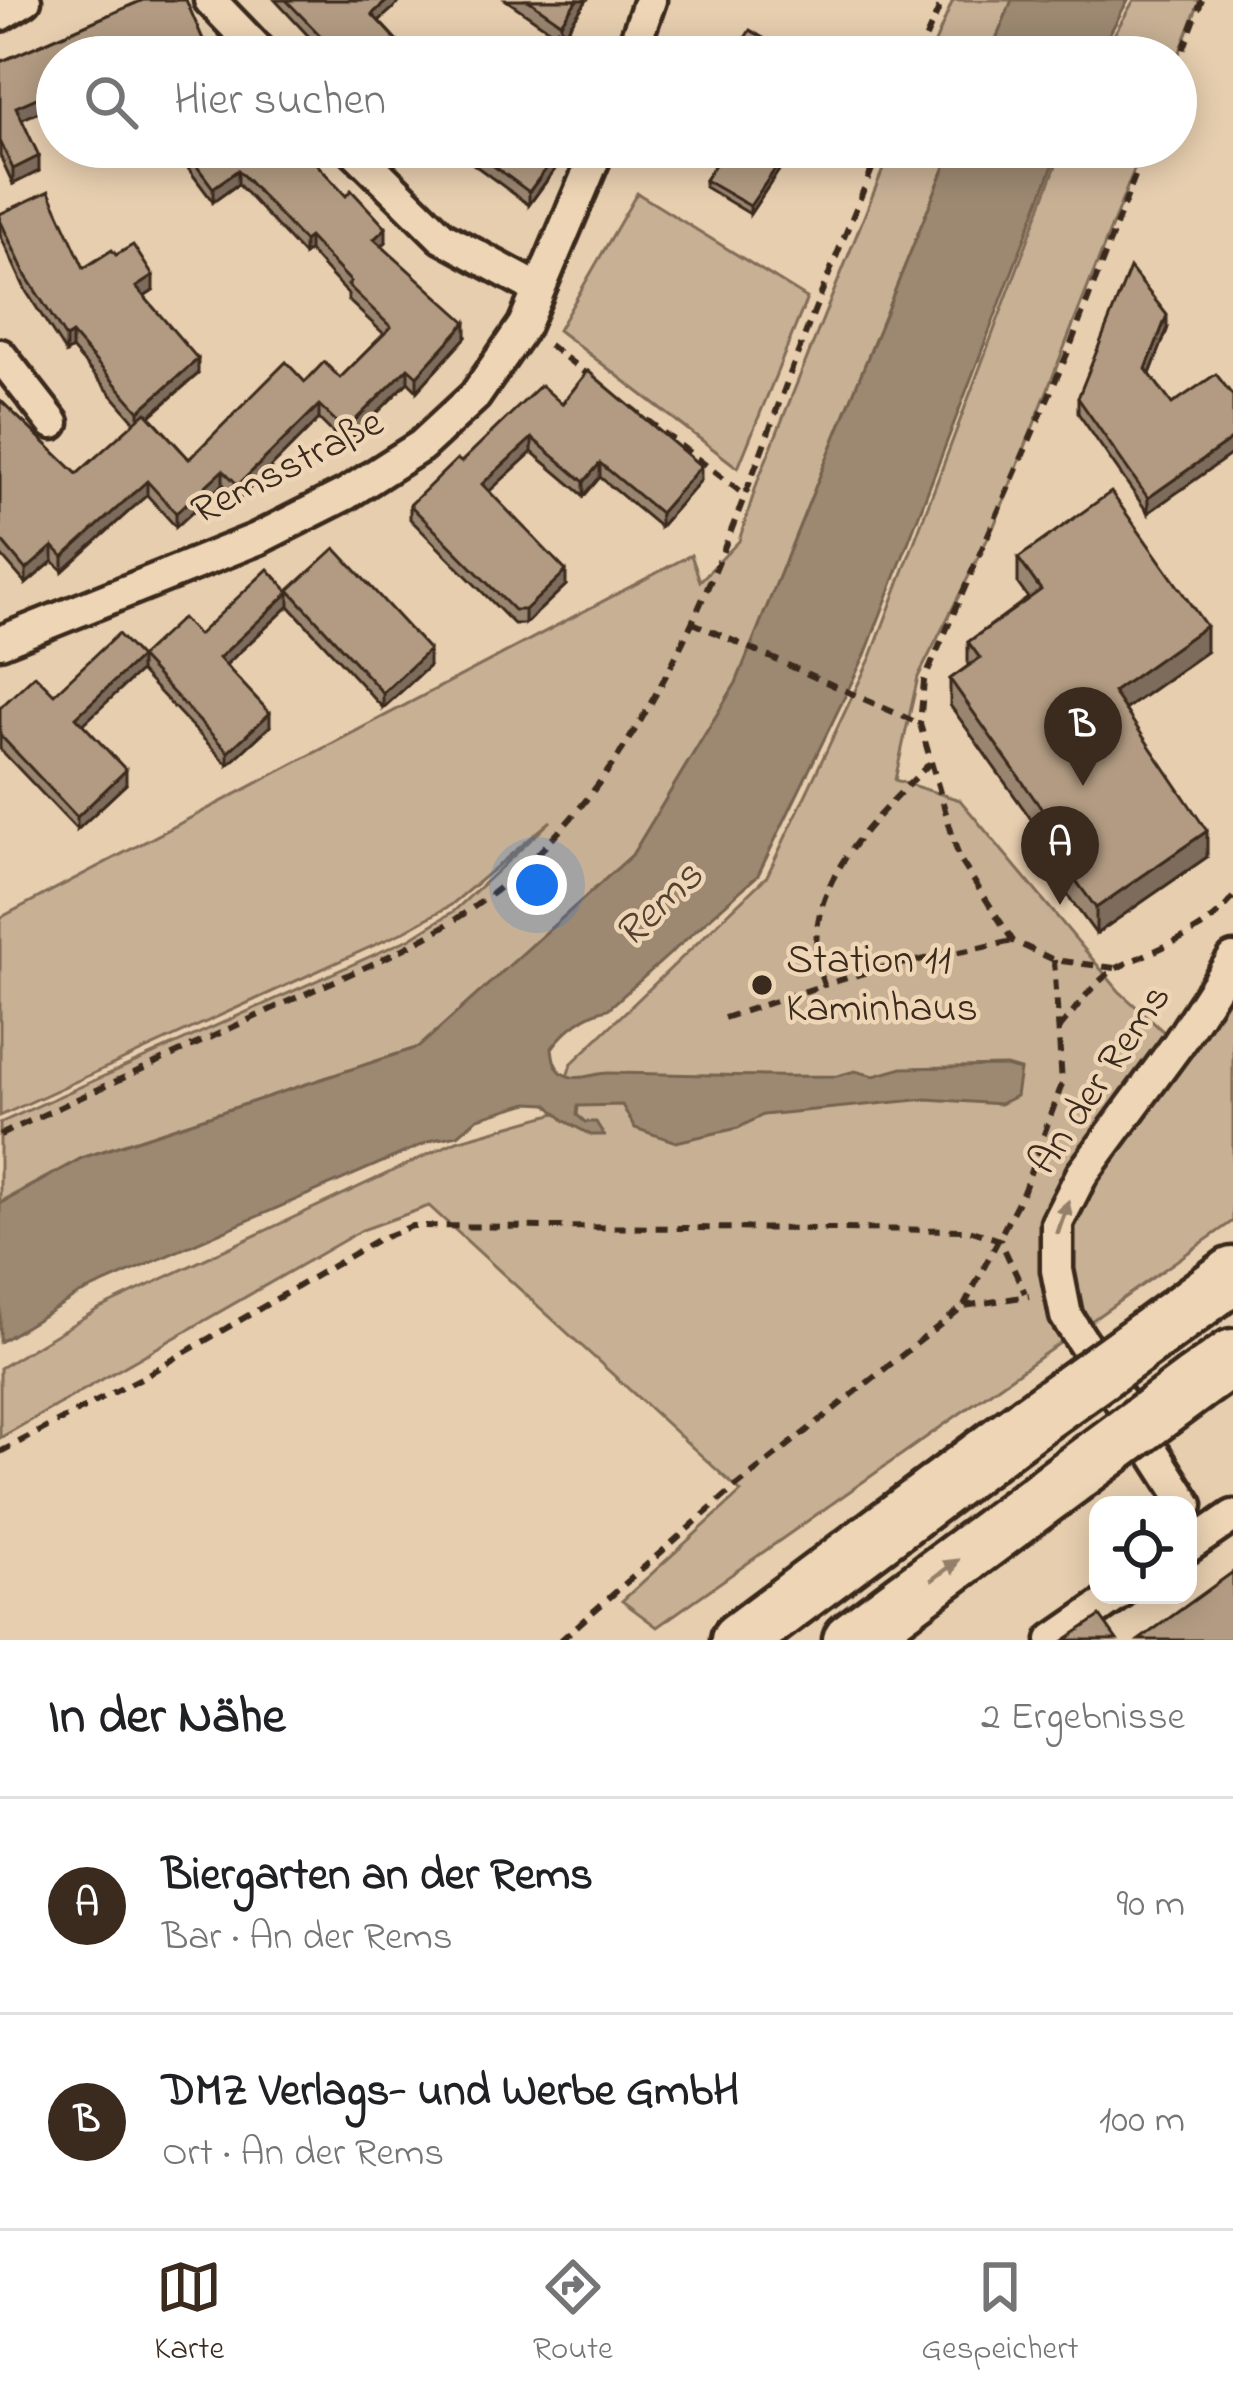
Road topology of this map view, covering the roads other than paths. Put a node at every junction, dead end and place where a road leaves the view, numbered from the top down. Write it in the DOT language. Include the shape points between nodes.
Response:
graph roads {
  1 [pos="26,0"];
  2 [pos="210,0"];
  3 [pos="650,0"];
  4 [pos="0,14"];
  5 [pos="245,36"];
  6 [pos="637,36"];
  7 [pos="372,168"];
  8 [pos="590,168"];
  9 [pos="538,289"];
  10 [pos="0,355"];
  11 [pos="53,423"];
  12 [pos="0,642"];
  13 [pos="1233,959"];
  14 [pos="1233,1275"];
  15 [pos="1214,1371"];
  16 [pos="1182,1496"];
  17 [pos="1233,1516"];
  18 [pos="1197,1541"];
  19 [pos="1105,1604"];
  20 [pos="739,1640"];
  21 [pos="851,1640"];
  22 [pos="1053,1640"];
  1 -- 4 [label="street"];
  2 -- 5 [label="street"];
  3 -- 6 [label="street"];
  7 -- 9 [label="street" via="442,237"];
  8 -- 9 [label="street, Remsstraße"];
  9 -- 12 [label="street, Remsstraße" via="524,325 475,395 421,446 257,538"];
  10 -- 11 [label="street"];
  16 -- 13 [label="street, An der Rems, one-way" via="1066,1316 1057,1223 1082,1174"];
  14 -- 20 [label="highway, bridge"];
  21 -- 15 [label="highway, one-way, bridge"];
  17 -- 18 [label="street"];
  19 -- 22 [label="street"];
}
